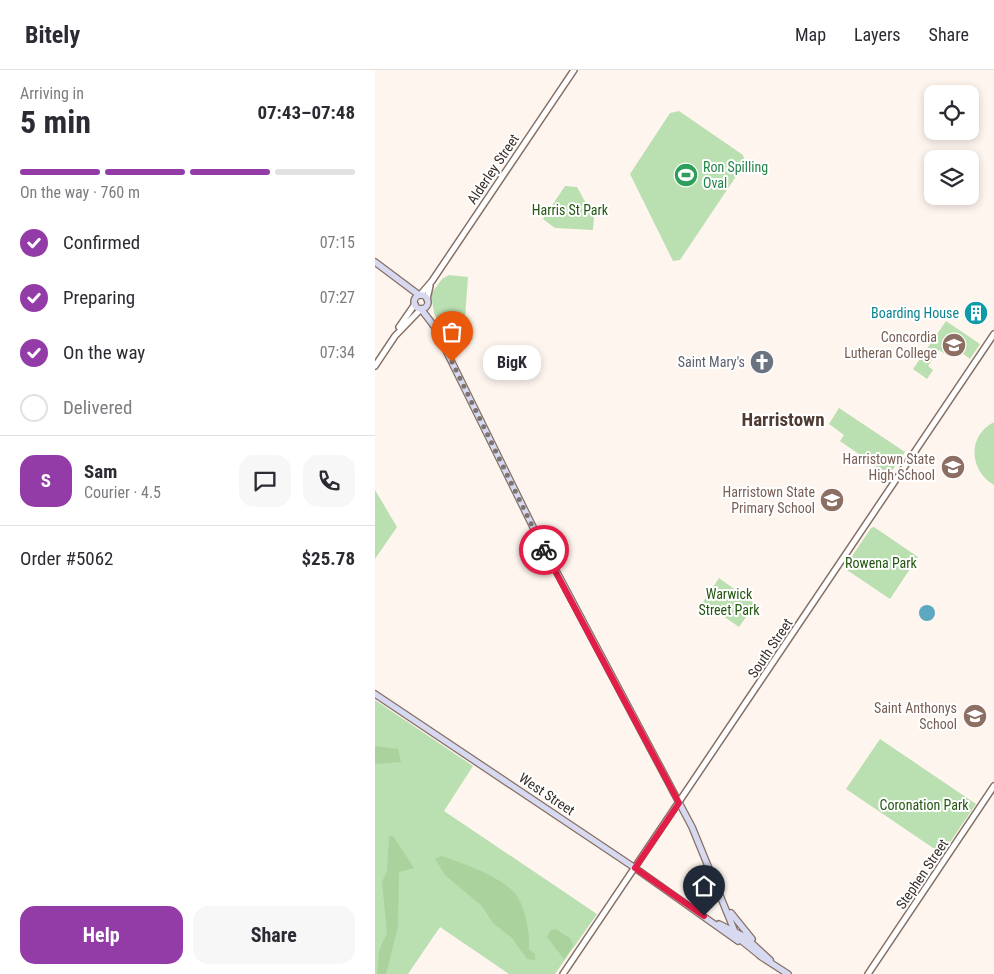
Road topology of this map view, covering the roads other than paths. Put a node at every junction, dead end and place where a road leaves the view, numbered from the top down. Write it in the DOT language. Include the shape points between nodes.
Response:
graph roads {
  1 [pos="574,70"];
  2 [pos="375,262"];
  3 [pos="432,281"];
  4 [pos="401,284"];
  5 [pos="419,295"];
  6 [pos="428,301"];
  7 [pos="414,302"];
  8 [pos="421,309"];
  9 [pos="434,326"];
  10 [pos="994,334"];
  11 [pos="395,336"];
  12 [pos="375,366"];
  13 [pos="375,694"];
  14 [pos="994,786"];
  15 [pos="679,803"];
  16 [pos="635,868"];
  17 [pos="725,905"];
  18 [pos="704,916"];
  19 [pos="735,932"];
  20 [pos="757,946"];
  21 [pos="763,958"];
  22 [pos="775,965"];
  23 [pos="563,974"];
  24 [pos="788,974"];
  25 [pos="868,974"];
  1 -- 3 [label="street, Alderley Street"];
  2 -- 4 [label="main road"];
  3 -- 5 [label="street, Alderley Street"];
  3 -- 6 [label="street, Alderley Street"];
  4 -- 5 [label="main road"];
  4 -- 7 [label="main road"];
  5 -- 6 [label="main road"];
  5 -- 7 [label="main road"];
  6 -- 8 [label="main road"];
  6 -- 9 [label="main road"];
  7 -- 8 [label="main road"];
  7 -- 11 [label="street"];
  8 -- 9 [label="main road"];
  8 -- 11 [label="street"];
  9 -- 15 [label="main road" via="535,531"];
  10 -- 15 [label="street, South Street"];
  11 -- 12 [label="street"];
  13 -- 16 [label="main road, West Street"];
  14 -- 25 [label="street, Stephen Street"];
  15 -- 16 [label="street, South Street"];
  15 -- 17 [label="main road"];
  16 -- 18 [label="main road, West Street"];
  16 -- 23 [label="street, South Street"];
  17 -- 19 [label="main road"];
  17 -- 20 [label="main road"];
  18 -- 19 [label="main road"];
  18 -- 21 [label="main road"];
  19 -- 20 [label="main road"];
  19 -- 21 [label="main road" via="739,940"];
  20 -- 22 [label="main road"];
  21 -- 22 [label="main road"];
  22 -- 24 [label="main road"];
}
